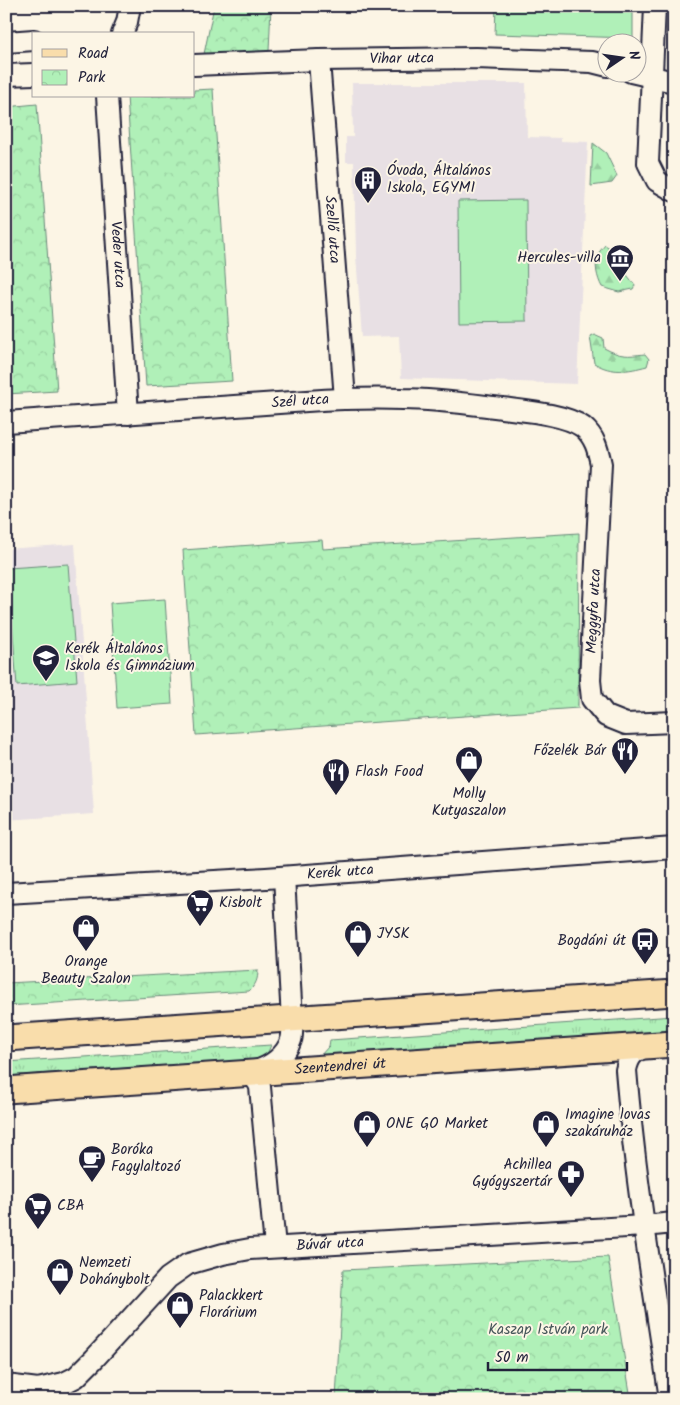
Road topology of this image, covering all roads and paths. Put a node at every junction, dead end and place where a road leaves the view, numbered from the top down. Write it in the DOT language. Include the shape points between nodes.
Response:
graph roads {
  1 [pos="130,6"];
  2 [pos="656,6"];
  3 [pos="123,32"];
  4 [pos="32,40"];
  5 [pos="6,42"];
  6 [pos="319,60"];
  7 [pos="598,64"];
  8 [pos="195,65"];
  9 [pos="32,74"];
  10 [pos="6,75"];
  11 [pos="648,77"];
  12 [pos="653,78"];
  13 [pos="674,82"];
  14 [pos="107,98"];
  15 [pos="673,191"];
  16 [pos="345,399"];
  17 [pos="128,414"];
  18 [pos="6,422"];
  19 [pos="590,434"];
  20 [pos="674,722"];
  21 [pos="674,848"];
  22 [pos="284,877"];
  23 [pos="6,893"];
  24 [pos="674,994"];
  25 [pos="292,1020"];
  26 [pos="6,1038"];
  27 [pos="663,1044"];
  28 [pos="244,1074"];
  29 [pos="6,1090"];
  30 [pos="674,1223"];
  31 [pos="644,1226"];
  32 [pos="275,1247"];
  33 [pos="6,1385"];
  34 [pos="39,1394"];
  35 [pos="670,1399"];
  1 -- 3 [label="street"];
  2 -- 12 [label="street"];
  4 -- 5 [label="street"];
  6 -- 7 [label="street, Vihar utca" via="476,58"];
  6 -- 8 [label="street, Vihar utca"];
  6 -- 16 [label="street, Szellő utca"];
  9 -- 10 [label="street"];
  11 -- 12 [label="street"];
  12 -- 13 [label="street"];
  12 -- 15 [label="street" via="648,163 656,181"];
  14 -- 17 [label="street, Veder utca"];
  16 -- 17 [label="street, Szél utca"];
  16 -- 19 [label="street, Szél utca" via="433,400 540,412 570,421"];
  17 -- 18 [label="street, Szél utca"];
  19 -- 20 [label="street, Meggyfa utca" via="601,464 590,680 592,698 606,716 626,724"];
  21 -- 22 [label="street, Kerék utca"];
  22 -- 23 [label="street, Kerék utca"];
  22 -- 25 [label="street"];
  24 -- 25 [label="main road"];
  25 -- 26 [label="main road"];
  25 -- 28 [label="street" via="292,1040 282,1055 265,1068"];
  27 -- 28 [label="main road, Szentendrei út"];
  27 -- 31 [label="street" via="642,1048 628,1061 626,1070"];
  28 -- 29 [label="main road, Szentendrei út"];
  28 -- 32 [label="street" via="258,1081 260,1087"];
  30 -- 31 [label="street, Búvár utca"];
  31 -- 32 [label="street, Búvár utca"];
  31 -- 35 [label="street"];
  32 -- 34 [label="street, Búvár utca" via="223,1254 188,1264 168,1278 76,1377"];
  33 -- 34 [label="street"];
}
